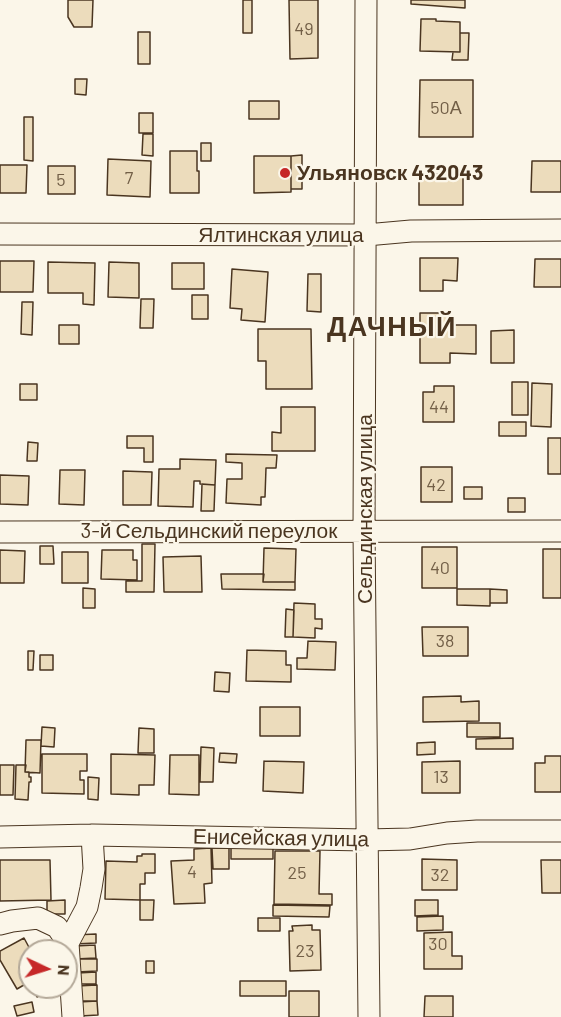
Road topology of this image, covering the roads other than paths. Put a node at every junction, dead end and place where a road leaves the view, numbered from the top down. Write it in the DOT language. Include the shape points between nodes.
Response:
graph roads {
  1 [pos="366,0"];
  2 [pos="561,230"];
  3 [pos="0,234"];
  4 [pos="366,235"];
  5 [pos="364,531"];
  6 [pos="561,531"];
  7 [pos="0,532"];
  8 [pos="561,831"];
  9 [pos="92,835"];
  10 [pos="0,837"];
  11 [pos="366,840"];
  12 [pos="0,924"];
  13 [pos="65,939"];
  14 [pos="70,939"];
  15 [pos="72,999"];
  16 [pos="73,1017"];
  17 [pos="369,1017"];
  1 -- 4 [label="street, Сельдинская улица"];
  2 -- 4 [label="street, Ялтинская улица"];
  3 -- 4 [label="street, Ялтинская улица"];
  4 -- 5 [label="street, Сельдинская улица"];
  5 -- 6 [label="street, 3-й Сельдинский переулок"];
  5 -- 7 [label="street, 3-й Сельдинский переулок"];
  5 -- 11 [label="street, Сельдинская улица"];
  8 -- 11 [label="street, Енисейская улица" via="477,831"];
  9 -- 10 [label="street, Енисейская улица"];
  9 -- 11 [label="street, Енисейская улица"];
  9 -- 14 [label="street" via="91,888 87,907"];
  11 -- 17 [label="street, Сельдинская улица"];
  12 -- 13 [label="street" via="38,918 57,927"];
  15 -- 16 [label="street"];
}
